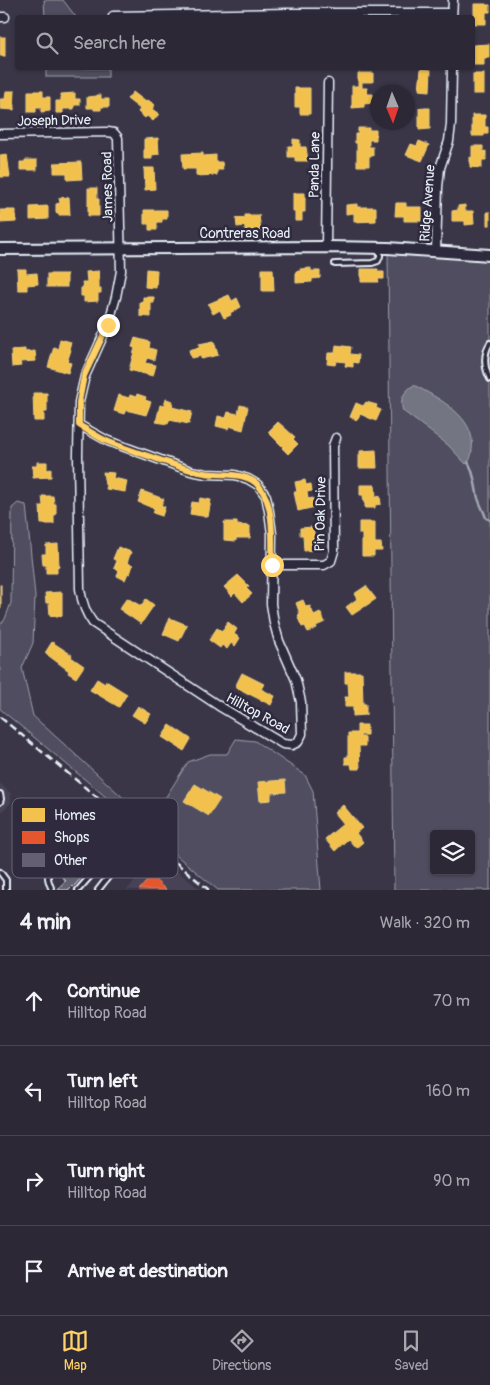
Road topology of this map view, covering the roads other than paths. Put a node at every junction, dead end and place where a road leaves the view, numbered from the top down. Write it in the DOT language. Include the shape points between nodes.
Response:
graph roads {
  1 [pos="453,0"];
  2 [pos="171,15"];
  3 [pos="452,15"];
  4 [pos="452,70"];
  5 [pos="328,83"];
  6 [pos="108,132"];
  7 [pos="0,134"];
  8 [pos="326,247"];
  9 [pos="121,248"];
  10 [pos="380,248"];
  11 [pos="0,249"];
  12 [pos="436,251"];
  13 [pos="490,255"];
  14 [pos="335,264"];
  15 [pos="490,343"];
  16 [pos="490,379"];
  17 [pos="79,425"];
  18 [pos="336,438"];
  19 [pos="272,565"];
  20 [pos="0,794"];
  21 [pos="0,802"];
  22 [pos="0,872"];
  23 [pos="48,878"];
  24 [pos="89,878"];
  25 [pos="108,878"];
  26 [pos="6,890"];
  27 [pos="52,890"];
  28 [pos="78,890"];
  29 [pos="98,890"];
  1 -- 3 [label="street"];
  2 -- 3 [label="street"];
  4 -- 12 [label="street, Ridge Avenue" via="451,124 440,168"];
  5 -- 8 [label="street, Panda Lane"];
  6 -- 7 [label="street, Joseph Drive"];
  6 -- 9 [label="street, James Road" via="114,133 119,144"];
  8 -- 9 [label="street, Contreras Road"];
  8 -- 10 [label="street, Contreras Road"];
  9 -- 11 [label="street, Contreras Road"];
  9 -- 17 [label="street, Hilltop Road" via="121,271 108,325 84,376"];
  10 -- 12 [label="street, Contreras Road"];
  10 -- 14 [label="lane" via="378,261"];
  12 -- 13 [label="street, Contreras Road"];
  15 -- 16 [label="lane" via="485,363"];
  17 -- 19 [label="street, Hilltop Road" via="108,442 191,471 235,475 258,485 266,496 269,511"];
  17 -- 19 [label="street, Hilltop Road" via="80,589 87,616 227,711 283,744 292,745 302,734 301,702 274,622"];
  18 -- 19 [label="street, Pin Oak Drive" via="334,550 331,561 324,565"];
  20 -- 21 [label="lane"];
  22 -- 26 [label="lane" via="6,880"];
  23 -- 27 [label="lane"];
  24 -- 28 [label="lane"];
  25 -- 29 [label="lane"];
}
